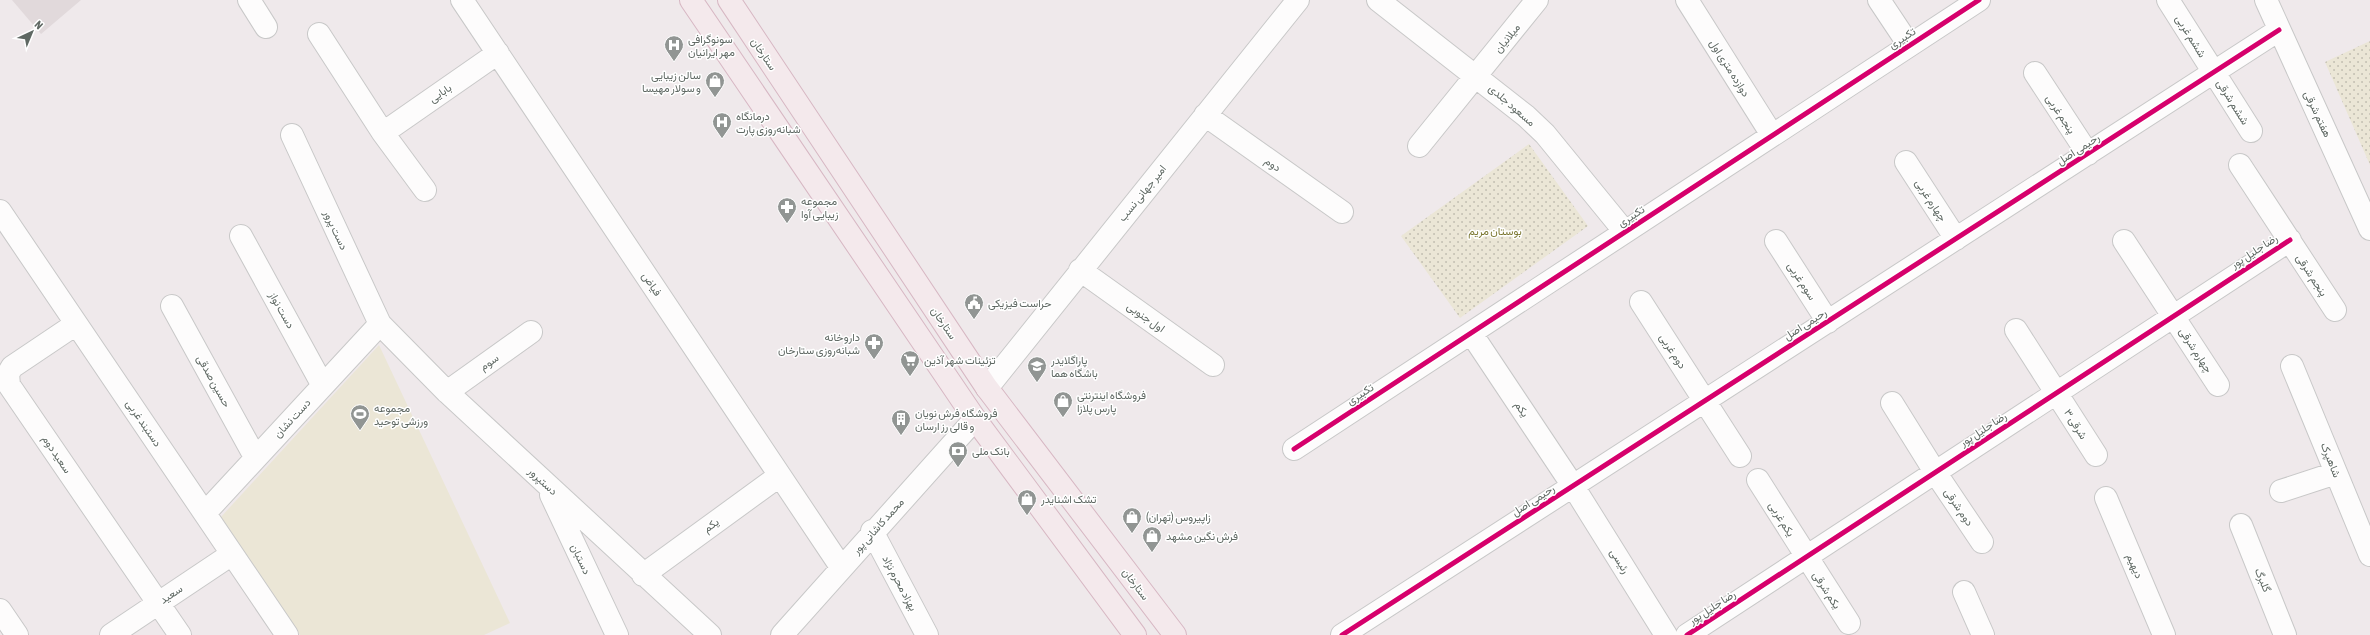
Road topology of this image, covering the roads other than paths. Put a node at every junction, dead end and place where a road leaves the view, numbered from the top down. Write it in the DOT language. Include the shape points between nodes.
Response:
graph roads {
  1 [pos="249,0"];
  2 [pos="462,0"];
  3 [pos="691,0"];
  4 [pos="728,0"];
  5 [pos="1298,0"];
  6 [pos="1378,0"];
  7 [pos="1537,0"];
  8 [pos="1687,0"];
  9 [pos="1879,0"];
  10 [pos="1978,0"];
  11 [pos="2168,0"];
  12 [pos="2266,0"];
  13 [pos="266,27"];
  14 [pos="2279,30"];
  15 [pos="319,34"];
  16 [pos="1909,45"];
  17 [pos="498,53"];
  18 [pos="2214,72"];
  19 [pos="2035,73"];
  20 [pos="1476,76"];
  21 [pos="1205,115"];
  22 [pos="2251,131"];
  23 [pos="383,133"];
  24 [pos="292,135"];
  25 [pos="1772,135"];
  26 [pos="1419,146"];
  27 [pos="2088,154"];
  28 [pos="1906,162"];
  29 [pos="2240,165"];
  30 [pos="425,190"];
  31 [pos="0,211"];
  32 [pos="1342,212"];
  33 [pos="2370,229"];
  34 [pos="1625,232"];
  35 [pos="241,236"];
  36 [pos="1956,239"];
  37 [pos="1776,240"];
  38 [pos="2290,240"];
  39 [pos="2124,241"];
  40 [pos="1080,270"];
  41 [pos="1641,302"];
  42 [pos="172,306"];
  43 [pos="2335,310"];
  44 [pos="2174,316"];
  45 [pos="1828,322"];
  46 [pos="76,324"];
  47 [pos="380,324"];
  48 [pos="2016,330"];
  49 [pos="530,332"];
  50 [pos="1471,333"];
  51 [pos="1213,365"];
  52 [pos="2292,366"];
  53 [pos="322,384"];
  54 [pos="2218,385"];
  55 [pos="987,388"];
  56 [pos="447,392"];
  57 [pos="2057,393"];
  58 [pos="1705,401"];
  59 [pos="1892,402"];
  60 [pos="975,419"];
  61 [pos="1294,449"];
  62 [pos="2096,455"];
  63 [pos="1740,456"];
  64 [pos="255,457"];
  65 [pos="1935,472"];
  66 [pos="2336,473"];
  67 [pos="779,476"];
  68 [pos="1758,480"];
  69 [pos="545,483"];
  70 [pos="1573,486"];
  71 [pos="2281,491"];
  72 [pos="2106,498"];
  73 [pos="204,513"];
  74 [pos="2241,525"];
  75 [pos="872,531"];
  76 [pos="1982,542"];
  77 [pos="232,554"];
  78 [pos="2370,555"];
  79 [pos="1806,557"];
  80 [pos="842,567"];
  81 [pos="643,574"];
  82 [pos="1964,592"];
  83 [pos="158,603"];
  84 [pos="0,610"];
  85 [pos="1849,623"];
  86 [pos="1368,628"];
  87 [pos="17,635"];
  88 [pos="111,635"];
  89 [pos="180,635"];
  90 [pos="287,635"];
  91 [pos="617,635"];
  92 [pos="710,635"];
  93 [pos="782,635"];
  94 [pos="927,635"];
  95 [pos="1135,635"];
  96 [pos="1175,635"];
  97 [pos="1342,635"];
  98 [pos="1666,635"];
  99 [pos="1687,635"];
  100 [pos="1982,635"];
  101 [pos="2164,635"];
  102 [pos="2286,635"];
  1 -- 13 [label="street"];
  2 -- 17 [label="street, فیاض"];
  3 -- 60 [label="main road"];
  4 -- 55 [label="main road, ستارخان"];
  5 -- 21 [label="street, امیر جهانی نسب"];
  6 -- 20 [label="street, مسعود جلدی"];
  7 -- 20 [label="street, میلانیان"];
  8 -- 25 [label="street, دوازده متری اول"];
  9 -- 16 [label="street"];
  10 -- 16 [label="street, تکبیری"];
  11 -- 18 [label="street, ششم غربی"];
  12 -- 14 [label="street, هفتم شرقی"];
  14 -- 18 [label="street, رحیمی اصل"];
  14 -- 33 [label="street, هفتم شرقی"];
  15 -- 23 [label="street"];
  16 -- 25 [label="street, تکبیری"];
  17 -- 23 [label="street, بابایی"];
  17 -- 67 [label="street, فیاض"];
  18 -- 22 [label="street, ششم شرقی"];
  18 -- 27 [label="street, رحیمی اصل"];
  19 -- 27 [label="street, پنجم غربی"];
  20 -- 26 [label="street, میلانیان"];
  20 -- 34 [label="street, مسعود جلدی" via="1545,134"];
  21 -- 32 [label="street, دوم"];
  21 -- 40 [label="street, امیر جهانی نسب"];
  23 -- 30 [label="street"];
  24 -- 47 [label="street, دست پرور"];
  25 -- 34 [label="street, تکبیری"];
  27 -- 36 [label="street, رحیمی اصل"];
  28 -- 36 [label="street, چهارم غربی"];
  29 -- 38 [label="street"];
  31 -- 46 [label="street, دستبند غربی"];
  34 -- 50 [label="street, تکبیری"];
  35 -- 53 [label="street, دست نواز"];
  36 -- 45 [label="street, رحیمی اصل"];
  37 -- 45 [label="street, سوم غربی"];
  38 -- 43 [label="street, پنجم شرقی"];
  38 -- 44 [label="street, رضا جلیل پور"];
  39 -- 44 [label="street"];
  40 -- 51 [label="street, اول جنوبی"];
  40 -- 55 [label="street, امیر جهانی نسب"];
  41 -- 58 [label="street, دوم غربی"];
  42 -- 64 [label="street, حسین صدقی"];
  44 -- 54 [label="street, چهارم شرقی"];
  44 -- 57 [label="street, رضا جلیل پور"];
  45 -- 58 [label="street, رحیمی اصل"];
  46 -- 73 [label="street, دستبند غربی"];
  46 -- 83 [label="street, سعید دوم" via="12,367 8,374 9,385"];
  47 -- 53 [label="street, دست نشان"];
  47 -- 56 [label="street, دستپرور"];
  48 -- 57 [label="street"];
  49 -- 56 [label="street, سوم"];
  50 -- 61 [label="street, تکبیری"];
  50 -- 70 [label="street, یکم"];
  52 -- 66 [label="street, شاهپرک"];
  53 -- 64 [label="street, دست نشان"];
  55 -- 96 [label="main road, ستارخان"];
  56 -- 69 [label="street, دستپرور"];
  57 -- 62 [label="street, ۳ شرقی"];
  57 -- 65 [label="street, رضا جلیل پور"];
  58 -- 63 [label="street"];
  58 -- 70 [label="street, رحیمی اصل"];
  59 -- 65 [label="street"];
  60 -- 75 [label="street, محمد کاشانی پور"];
  60 -- 95 [label="main road"];
  64 -- 73 [label="street, دست نشان"];
  65 -- 76 [label="street, دوم شرقی"];
  65 -- 79 [label="street, رضا جلیل پور"];
  66 -- 71 [label="street"];
  66 -- 78 [label="street, شاهپرک"];
  67 -- 80 [label="street, فیاض"];
  67 -- 81 [label="street, یکم"];
  68 -- 79 [label="street, یکم غربی"];
  69 -- 81 [label="street, دستپرور"];
  69 -- 91 [label="street, دستبان"];
  70 -- 86 [label="street, رحیمی اصل"];
  70 -- 98 [label="street, رئیسی"];
  72 -- 101 [label="street, دیهیم"];
  73 -- 77 [label="street, دستبند غربی"];
  74 -- 102 [label="street, گلبرگ"];
  75 -- 80 [label="street, محمد کاشانی پور"];
  75 -- 94 [label="street, بهزاد محرم نژاد"];
  77 -- 83 [label="street, سعید"];
  77 -- 90 [label="street, دستبند غربی"];
  79 -- 85 [label="street, یکم شرقی"];
  79 -- 99 [label="street, رضا جلیل پور"];
  80 -- 93 [label="street, محمد کاشانی پور"];
  81 -- 92 [label="street, دستپرور"];
  82 -- 100 [label="street"];
  83 -- 88 [label="street, سعید"];
  83 -- 89 [label="street, سعید دوم"];
  84 -- 87 [label="street"];
  86 -- 97 [label="street, رحیمی اصل"];
}
